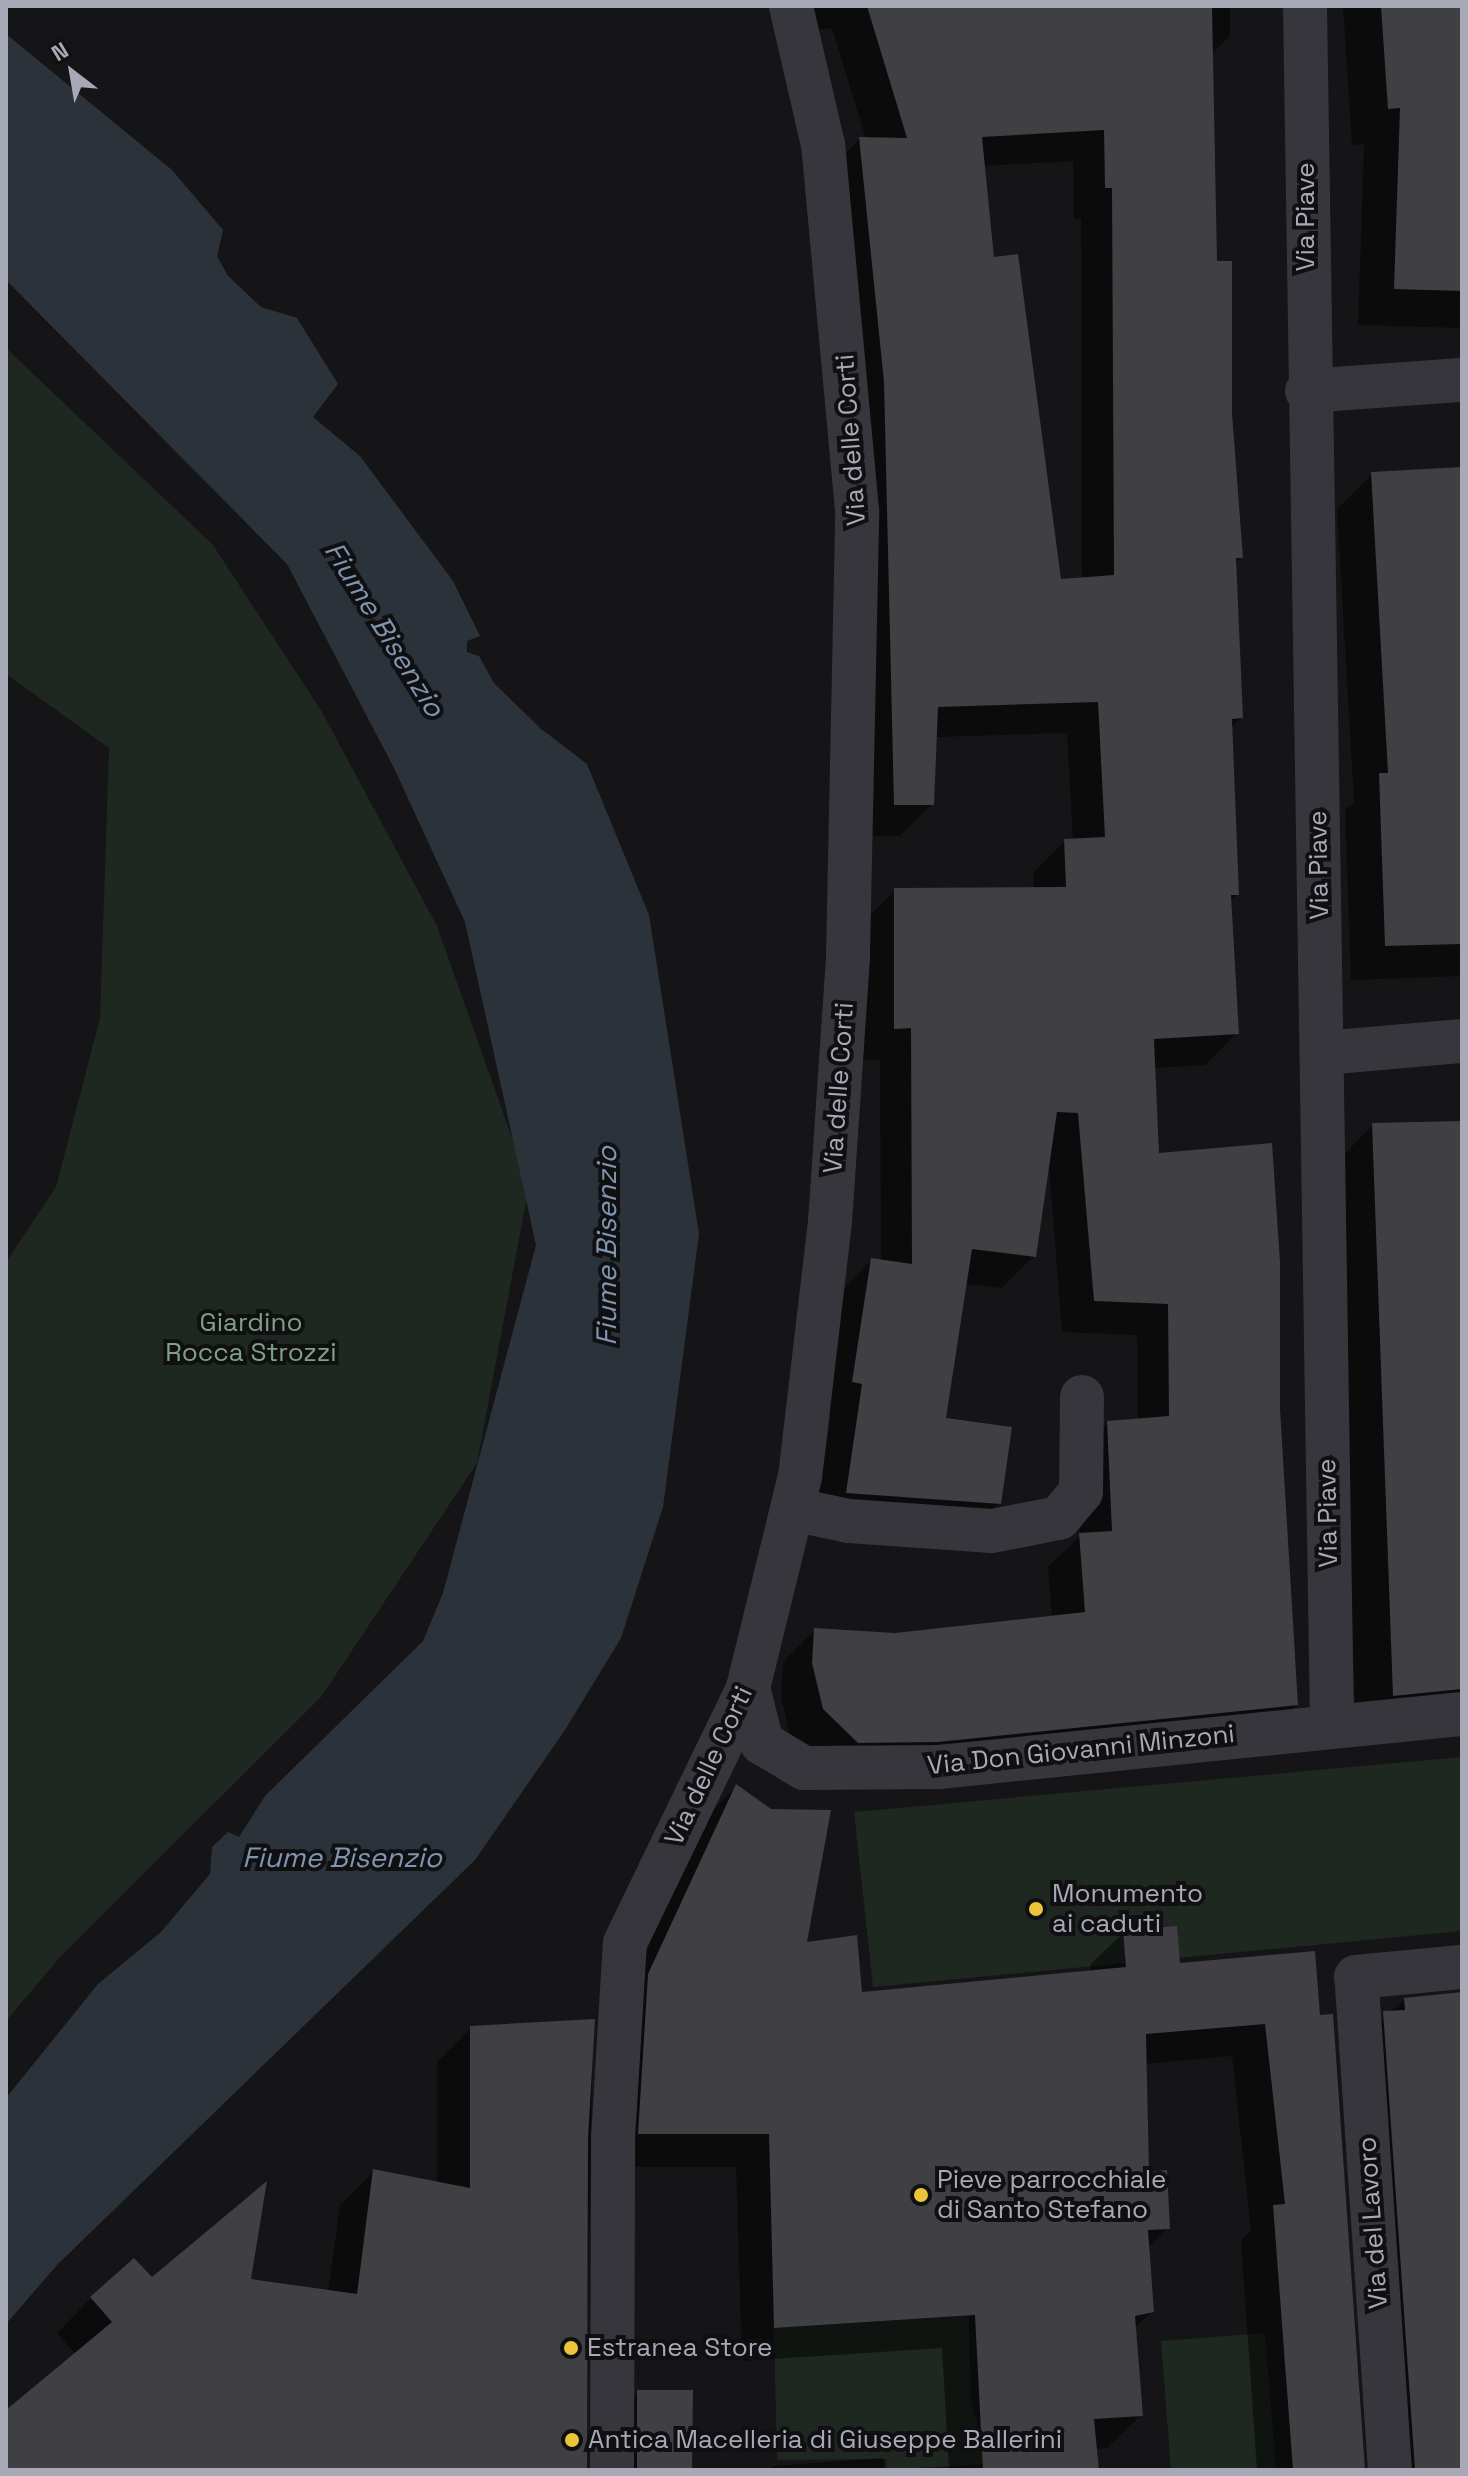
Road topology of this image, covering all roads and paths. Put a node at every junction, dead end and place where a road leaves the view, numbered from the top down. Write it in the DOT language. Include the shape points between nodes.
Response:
graph roads {
  1 [pos="791,6"];
  2 [pos="1305,6"];
  3 [pos="1462,380"];
  4 [pos="1307,391"];
  5 [pos="1462,1041"];
  6 [pos="1324,1053"];
  7 [pos="1082,1397"];
  8 [pos="792,1509"];
  9 [pos="748,1688"];
  10 [pos="1462,1714"];
  11 [pos="1332,1724"];
  12 [pos="1462,1967"];
  13 [pos="612,2470"];
  14 [pos="1390,2470"];
  1 -- 8 [label="street, Via delle Corti" via="823,145 857,510 848,955 830,1222"];
  2 -- 4 [label="street, Via Piave"];
  3 -- 4 [label="street"];
  4 -- 6 [label="street, Via Piave"];
  5 -- 6 [label="street"];
  6 -- 11 [label="street, Via Piave"];
  7 -- 8 [label="street" via="1081,1492 1059,1518 992,1531 849,1521"];
  8 -- 9 [label="street, Via delle Corti"];
  9 -- 11 [label="street, Via Don Giovanni Minzoni" via="762,1743 804,1768 939,1767"];
  9 -- 13 [label="street, Via delle Corti" via="625,1943 613,2138"];
  10 -- 11 [label="street, Via Don Giovanni Minzoni"];
  12 -- 14 [label="street, Via del Lavoro" via="1356,1977"];
}
